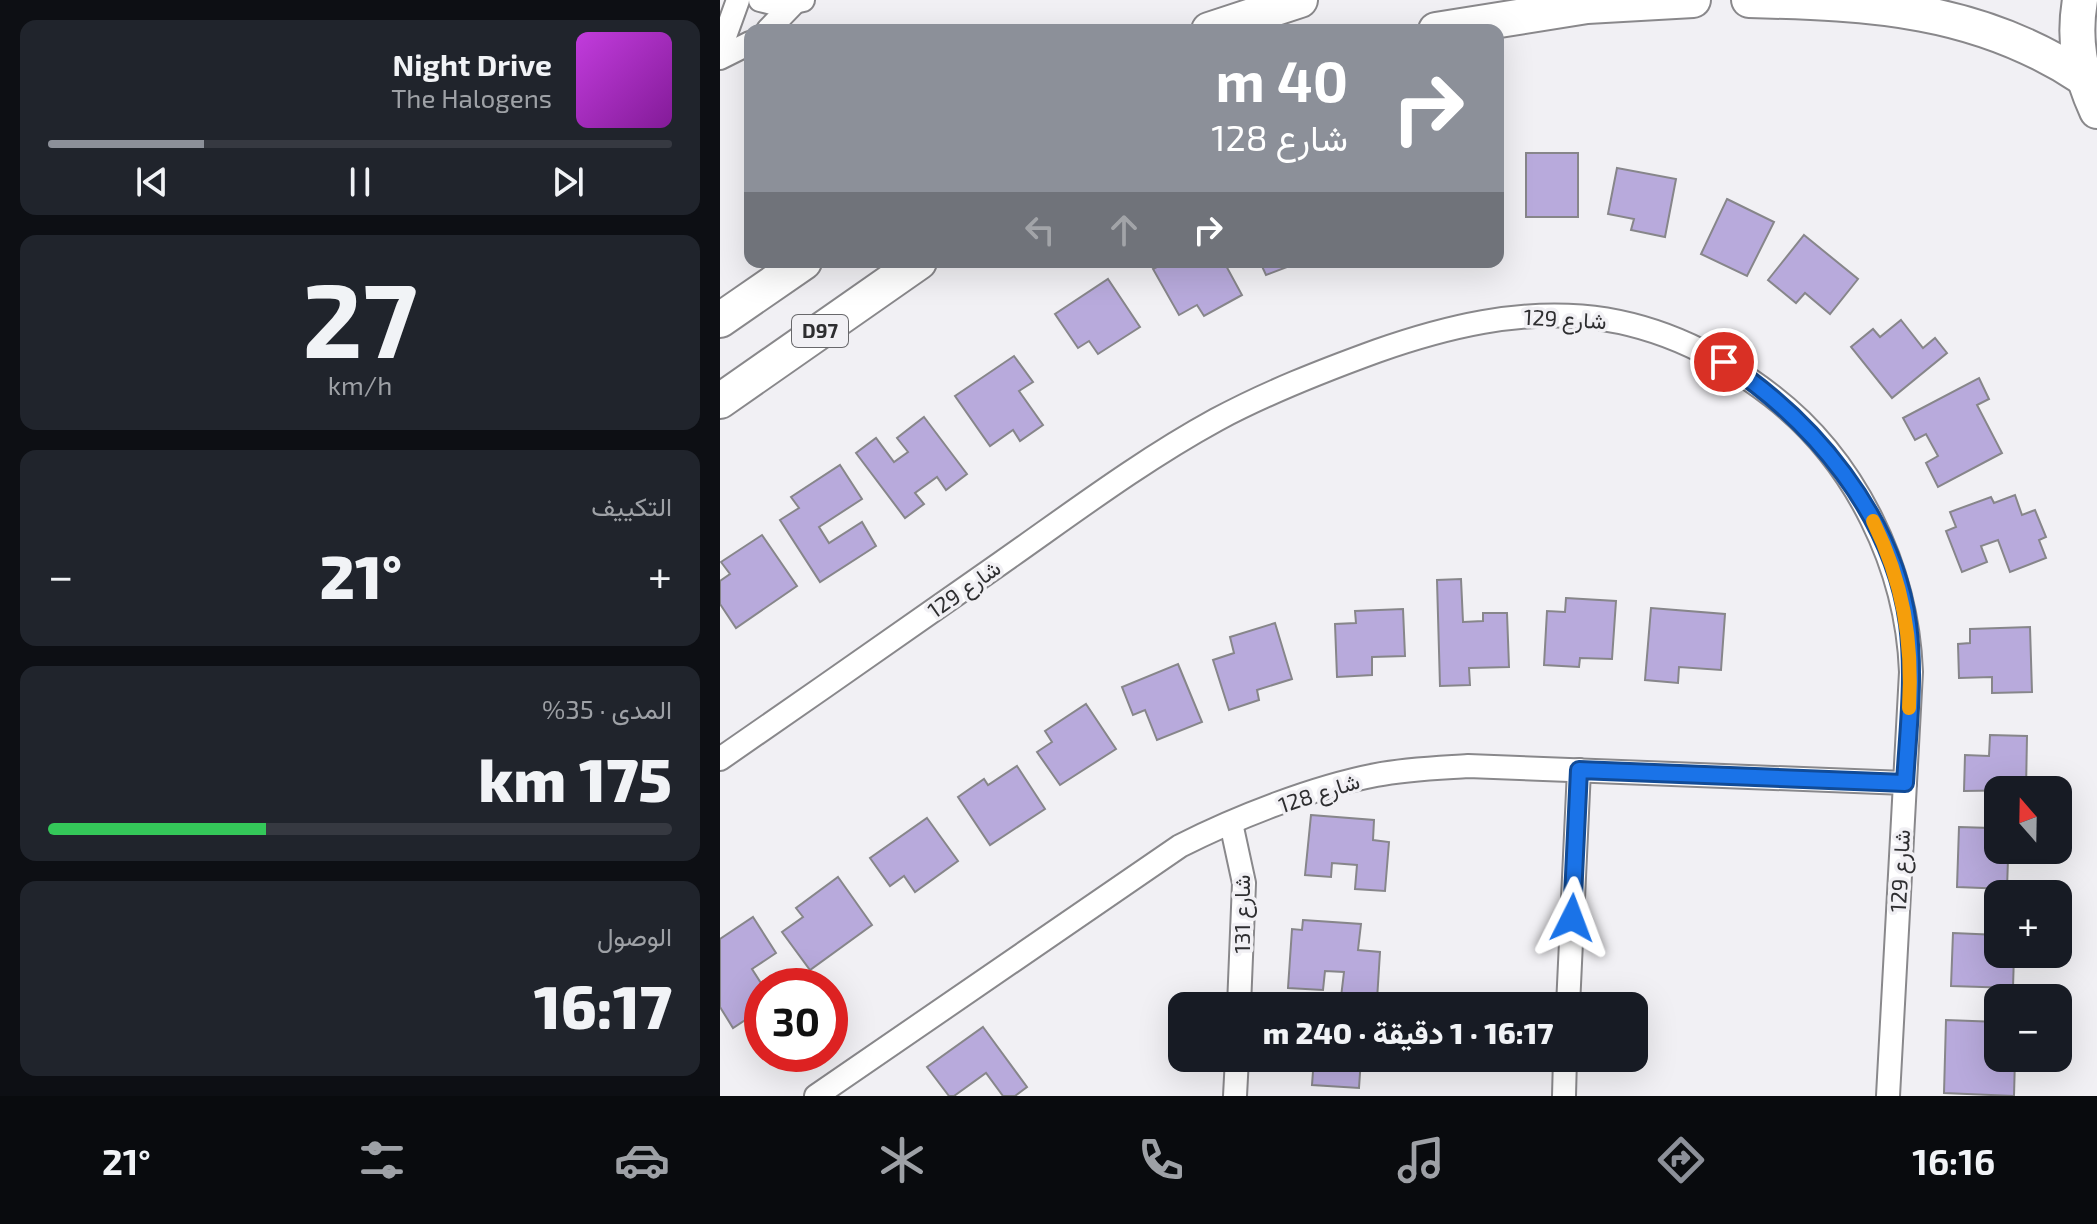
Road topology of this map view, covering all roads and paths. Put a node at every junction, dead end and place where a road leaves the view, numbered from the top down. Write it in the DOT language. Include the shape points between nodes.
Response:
graph roads {
  1 [pos="738,0"];
  2 [pos="760,0"];
  3 [pos="1300,0"];
  4 [pos="1693,0"];
  5 [pos="1749,0"];
  6 [pos="2080,0"];
  7 [pos="798,2"];
  8 [pos="774,24"];
  9 [pos="1227,24"];
  10 [pos="1474,24"];
  11 [pos="744,46"];
  12 [pos="720,50"];
  13 [pos="720,58"];
  14 [pos="2082,77"];
  15 [pos="2097,111"];
  16 [pos="795,268"];
  17 [pos="910,268"];
  18 [pos="720,320"];
  19 [pos="720,401"];
  20 [pos="720,759"];
  21 [pos="1579,770"];
  22 [pos="1905,783"];
  23 [pos="1231,823"];
  24 [pos="1240,992"];
  25 [pos="1569,992"];
  26 [pos="1236,1072"];
  27 [pos="1565,1072"];
  28 [pos="816,1096"];
  29 [pos="1235,1096"];
  30 [pos="1564,1096"];
  31 [pos="1888,1096"];
  1 -- 12 [label="street"];
  2 -- 7 [label="street"];
  3 -- 9 [label="main road"];
  4 -- 10 [label="main road" via="1587,6"];
  5 -- 14 [label="main road" via="1935,14 2013,38"];
  6 -- 14 [label="main road" via="2076,39"];
  7 -- 8 [label="street"];
  11 -- 13 [label="street"];
  14 -- 15 [label="main road"];
  16 -- 18 [label="main road"];
  17 -- 19 [label="main road, D97"];
  20 -- 22 [label="street, شارع 129" via="1214,421 1270,393 1399,344 1479,321 1552,314 1626,323 1694,346 1779,401 1833,460 1874,522 1908,621"];
  21 -- 22 [label="street, شارع 128"];
  21 -- 23 [label="street, شارع 128" via="1468,766 1378,774"];
  21 -- 25 [label="street"];
  22 -- 31 [label="street, شارع 129"];
  23 -- 24 [label="street, شارع 131" via="1244,883"];
  23 -- 28 [label="street, شارع 128" via="1180,846"];
  26 -- 29 [label="street"];
  27 -- 30 [label="street"];
}
